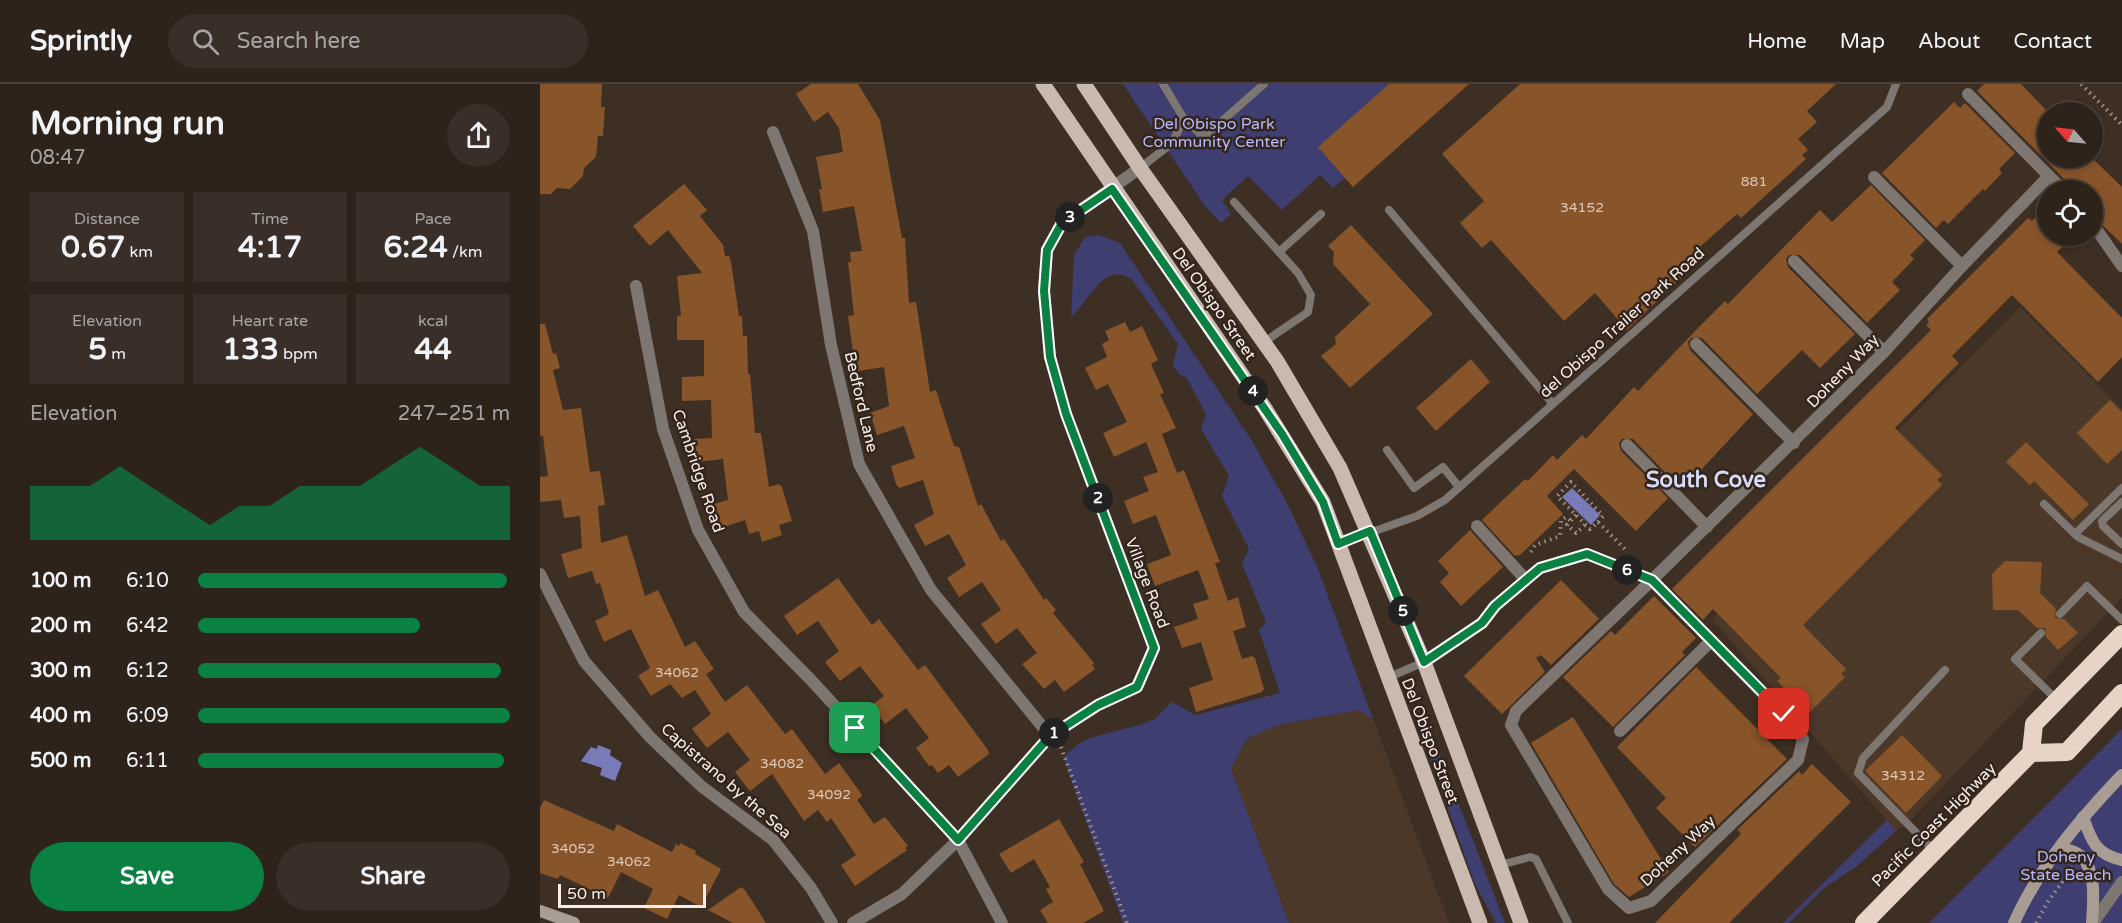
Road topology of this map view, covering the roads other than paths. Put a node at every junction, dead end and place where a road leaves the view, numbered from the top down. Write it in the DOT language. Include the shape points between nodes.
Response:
graph roads {
  1 [pos="1043,84"];
  2 [pos="1084,84"];
  3 [pos="1163,84"];
  4 [pos="1264,84"];
  5 [pos="1896,84"];
  6 [pos="1968,94"];
  7 [pos="1184,119"];
  8 [pos="773,132"];
  9 [pos="1140,168"];
  10 [pos="2049,176"];
  11 [pos="1874,177"];
  12 [pos="2053,180"];
  13 [pos="1112,189"];
  14 [pos="1234,202"];
  15 [pos="1389,210"];
  16 [pos="1321,214"];
  17 [pos="2103,239"];
  18 [pos="1279,252"];
  19 [pos="1794,261"];
  20 [pos="1962,266"];
  21 [pos="2122,266"];
  22 [pos="636,286"];
  23 [pos="1264,342"];
  24 [pos="1696,344"];
  25 [pos="1884,352"];
  26 [pos="1553,404"];
  27 [pos="1794,443"];
  28 [pos="1627,445"];
  29 [pos="1387,450"];
  30 [pos="1459,488"];
  31 [pos="2122,488"];
  32 [pos="2122,502"];
  33 [pos="2044,504"];
  34 [pos="1477,526"];
  35 [pos="1707,527"];
  36 [pos="1370,531"];
  37 [pos="2075,534"];
  38 [pos="1338,544"];
  39 [pos="2122,544"];
  40 [pos="2122,559"];
  41 [pos="540,574"];
  42 [pos="1526,580"];
  43 [pos="1652,580"];
  44 [pos="2060,614"];
  45 [pos="2122,621"];
  46 [pos="2041,633"];
  47 [pos="2122,634"];
  48 [pos="1711,641"];
  49 [pos="1424,662"];
  50 [pos="1945,670"];
  51 [pos="1387,678"];
  52 [pos="2122,693"];
  53 [pos="2058,700"];
  54 [pos="1620,731"];
  55 [pos="1052,734"];
  56 [pos="2031,753"];
  57 [pos="2122,775"];
  58 [pos="2083,817"];
  59 [pos="958,840"];
  60 [pos="2060,848"];
  61 [pos="1935,852"];
  62 [pos="2122,860"];
  63 [pos="1500,865"];
  64 [pos="2122,882"];
  65 [pos="540,910"];
  66 [pos="574,923"];
  67 [pos="832,923"];
  68 [pos="853,923"];
  69 [pos="1002,923"];
  70 [pos="1480,923"];
  71 [pos="1521,923"];
  72 [pos="1568,923"];
  73 [pos="1864,923"];
  74 [pos="2014,923"];
  75 [pos="2092,923"];
  1 -- 13 [label="main road, Del Obispo Street"];
  2 -- 9 [label="main road, Del Obispo Street"];
  3 -- 7 [label="lane"];
  4 -- 7 [label="lane" via="1204,137"];
  5 -- 26 [label="lane, del Obispo Trailer Park Road" via="1887,107"];
  6 -- 10 [label="street"];
  7 -- 9 [label="lane" via="1173,143"];
  8 -- 55 [label="street, Bedford Lane" via="813,231 831,345 859,464 932,590"];
  9 -- 13 [label="street, Village Road"];
  9 -- 23 [label="main road, Del Obispo Street"];
  10 -- 12 [label="street"];
  10 -- 20 [label="street, Doheny Way"];
  11 -- 20 [label="street"];
  13 -- 38 [label="main road, Del Obispo Street" via="1282,434 1323,502"];
  13 -- 55 [label="street, Village Road" via="1062,223 1047,250 1044,291 1050,357 1066,414 1154,648 1137,687 1098,705"];
  14 -- 18 [label="lane"];
  15 -- 26 [label="lane"];
  16 -- 18 [label="lane"];
  17 -- 21 [label="street"];
  18 -- 23 [label="lane" via="1311,295 1308,312"];
  19 -- 25 [label="street"];
  20 -- 25 [label="street, Doheny Way"];
  22 -- 59 [label="street, Cambridge Road" via="663,429 698,531 744,612"];
  23 -- 36 [label="main road, Del Obispo Street" via="1310,411"];
  24 -- 27 [label="street"];
  25 -- 27 [label="street, Doheny Way"];
  26 -- 30 [label="lane, del Obispo Trailer Park Road"];
  27 -- 35 [label="street, Doheny Way"];
  28 -- 35 [label="street"];
  29 -- 30 [label="lane" via="1414,488 1443,467"];
  30 -- 36 [label="lane, del Obispo Trailer Park Road" via="1417,516"];
  31 -- 37 [label="lane"];
  32 -- 39 [label="lane" via="2102,521"];
  33 -- 37 [label="lane"];
  34 -- 42 [label="street"];
  35 -- 43 [label="street, Doheny Way"];
  36 -- 38 [label="lane, del Obispo Trailer Park Road"];
  36 -- 49 [label="main road, Del Obispo Street"];
  37 -- 40 [label="lane"];
  38 -- 51 [label="main road, Del Obispo Street"];
  41 -- 67 [label="street, Capistrano by the Sea" via="584,661 650,737 701,786 773,840 811,888"];
  42 -- 43 [label="street, Doheny Way" via="1540,568 1587,554"];
  42 -- 49 [label="street, Doheny Way" via="1495,606 1482,623"];
  43 -- 48 [label="street, Doheny Way"];
  43 -- 48 [label="street, Doheny Way" via="1516,711 1511,725 1608,889 1629,908 1651,901 1798,760 1803,740 1784,714"];
  44 -- 45 [label="lane" via="2087,586"];
  46 -- 53 [label="lane" via="2016,659"];
  47 -- 53 [label="highway"];
  48 -- 54 [label="street"];
  49 -- 51 [label="lane"];
  49 -- 63 [label="main road, Del Obispo Street"];
  50 -- 61 [label="lane" via="1863,758 1858,773"];
  51 -- 70 [label="main road, Del Obispo Street"];
  52 -- 56 [label="highway" via="2067,752"];
  53 -- 56 [label="highway" via="2034,724"];
  55 -- 59 [label="street, Village Road"];
  56 -- 61 [label="highway, Pacific Coast Highway"];
  57 -- 58 [label="street"];
  58 -- 60 [label="street"];
  58 -- 62 [label="street" via="2099,851"];
  59 -- 68 [label="street, Village Road" via="902,894"];
  59 -- 69 [label="street, Cambridge Road"];
  60 -- 74 [label="street"];
  60 -- 75 [label="street" via="2081,855 2090,869"];
  61 -- 73 [label="highway, Pacific Coast Highway"];
  63 -- 71 [label="main road, Del Obispo Street"];
  63 -- 72 [label="lane" via="1536,859"];
  64 -- 75 [label="street"];
  65 -- 66 [label="street"];
}
